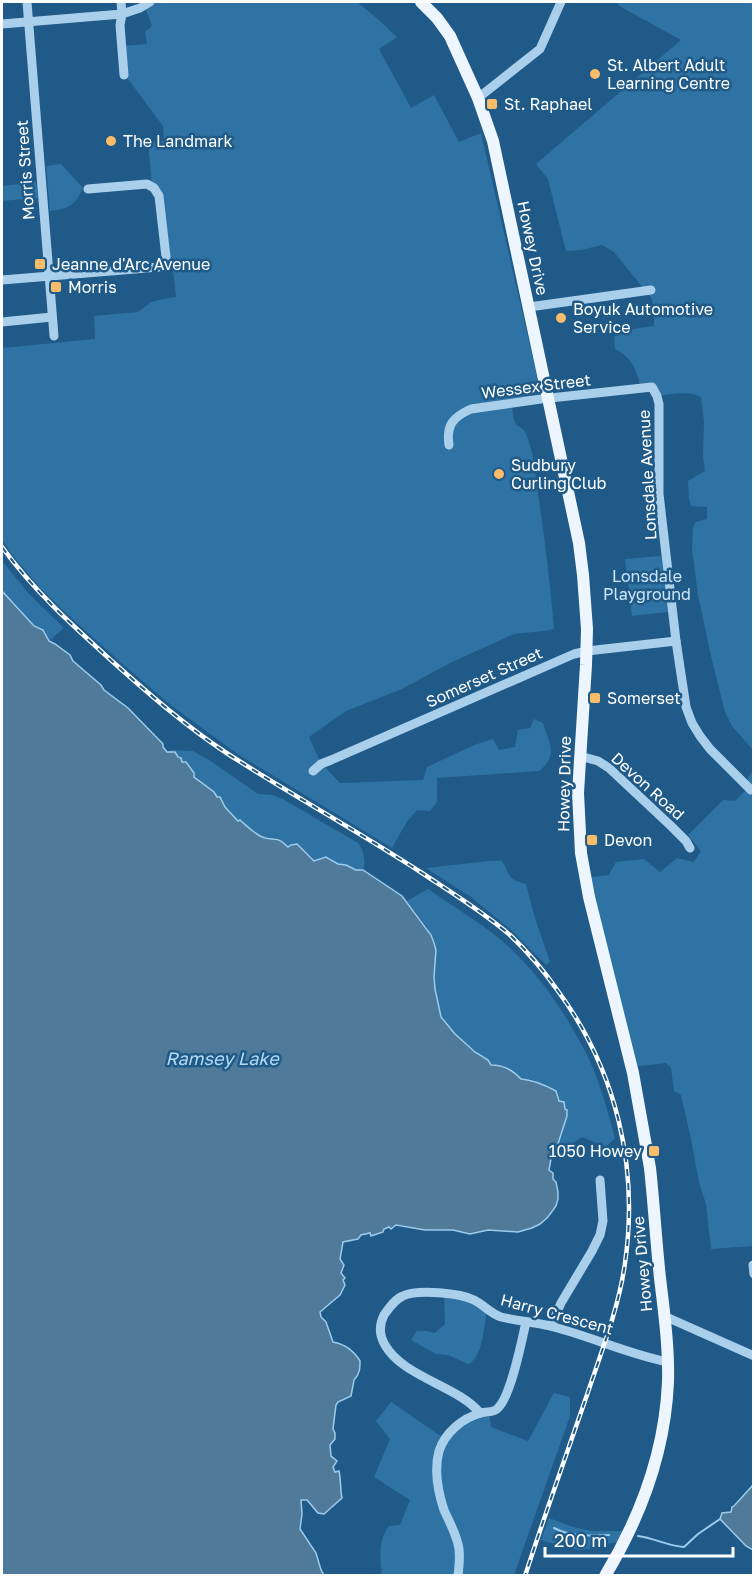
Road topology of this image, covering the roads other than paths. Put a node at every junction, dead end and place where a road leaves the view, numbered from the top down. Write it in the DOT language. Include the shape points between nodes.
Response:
graph roads {
  1 [pos="27,2"];
  2 [pos="121,2"];
  3 [pos="150,2"];
  4 [pos="422,2"];
  5 [pos="561,2"];
  6 [pos="122,14"];
  7 [pos="28,22"];
  8 [pos="2,24"];
  9 [pos="124,75"];
  10 [pos="478,98"];
  11 [pos="88,189"];
  12 [pos="48,276"];
  13 [pos="2,280"];
  14 [pos="651,290"];
  15 [pos="529,308"];
  16 [pos="52,317"];
  17 [pos="2,322"];
  18 [pos="54,336"];
  19 [pos="652,387"];
  20 [pos="549,398"];
  21 [pos="449,445"];
  22 [pos="676,641"];
  23 [pos="587,651"];
  24 [pos="580,756"];
  25 [pos="313,771"];
  26 [pos="750,790"];
  27 [pos="690,848"];
  28 [pos="600,1180"];
  29 [pos="753,1265"];
  30 [pos="753,1274"];
  31 [pos="664,1316"];
  32 [pos="526,1322"];
  33 [pos="551,1326"];
  34 [pos="753,1356"];
  35 [pos="668,1362"];
  36 [pos="480,1413"];
  37 [pos="458,1575"];
  38 [pos="606,1575"];
  1 -- 7 [label="street, Morris Street"];
  2 -- 6 [label="street"];
  3 -- 6 [label="street"];
  4 -- 10 [label="main road, Howey Drive" via="447,32"];
  5 -- 10 [label="street" via="540,49"];
  6 -- 7 [label="street"];
  6 -- 9 [label="street"];
  7 -- 8 [label="street"];
  7 -- 12 [label="street, Morris Street"];
  10 -- 15 [label="main road, Howey Drive" via="493,141"];
  11 -- 12 [label="street" via="147,184 154,188 159,196 164,264"];
  12 -- 13 [label="street"];
  12 -- 16 [label="street, Morris Street"];
  14 -- 15 [label="street"];
  15 -- 20 [label="main road, Howey Drive"];
  16 -- 17 [label="street"];
  16 -- 18 [label="street, Morris Street"];
  19 -- 20 [label="street, Wessex Street"];
  19 -- 22 [label="street, Lonsdale Avenue" via="659,404 659,494"];
  20 -- 21 [label="street, Wessex Street" via="471,409 449,426"];
  20 -- 23 [label="main road, Howey Drive" via="579,543"];
  22 -- 23 [label="street, Somerset Street"];
  22 -- 26 [label="street, Lonsdale Avenue" via="692,723 710,749"];
  23 -- 24 [label="main road, Howey Drive"];
  23 -- 25 [label="street, Somerset Street" via="321,764"];
  24 -- 27 [label="street, Devon Road" via="609,768"];
  24 -- 31 [label="main road, Howey Drive" via="582,866 643,1128"];
  28 -- 33 [label="street" via="600,1235"];
  29 -- 30 [label="street"];
  31 -- 34 [label="street"];
  31 -- 35 [label="main road, Howey Drive"];
  32 -- 33 [label="street, Harry Crescent"];
  32 -- 36 [label="street" via="511,1383 501,1405 495,1411"];
  32 -- 36 [label="street, Harry Crescent" via="500,1317 469,1297 444,1293 401,1296 380,1324 386,1347 404,1365"];
  33 -- 35 [label="street, Harry Crescent"];
  35 -- 38 [label="main road, Howey Drive" via="665,1410 650,1478 633,1523"];
  36 -- 37 [label="street" via="451,1430 437,1462 444,1509 460,1554"];
}
